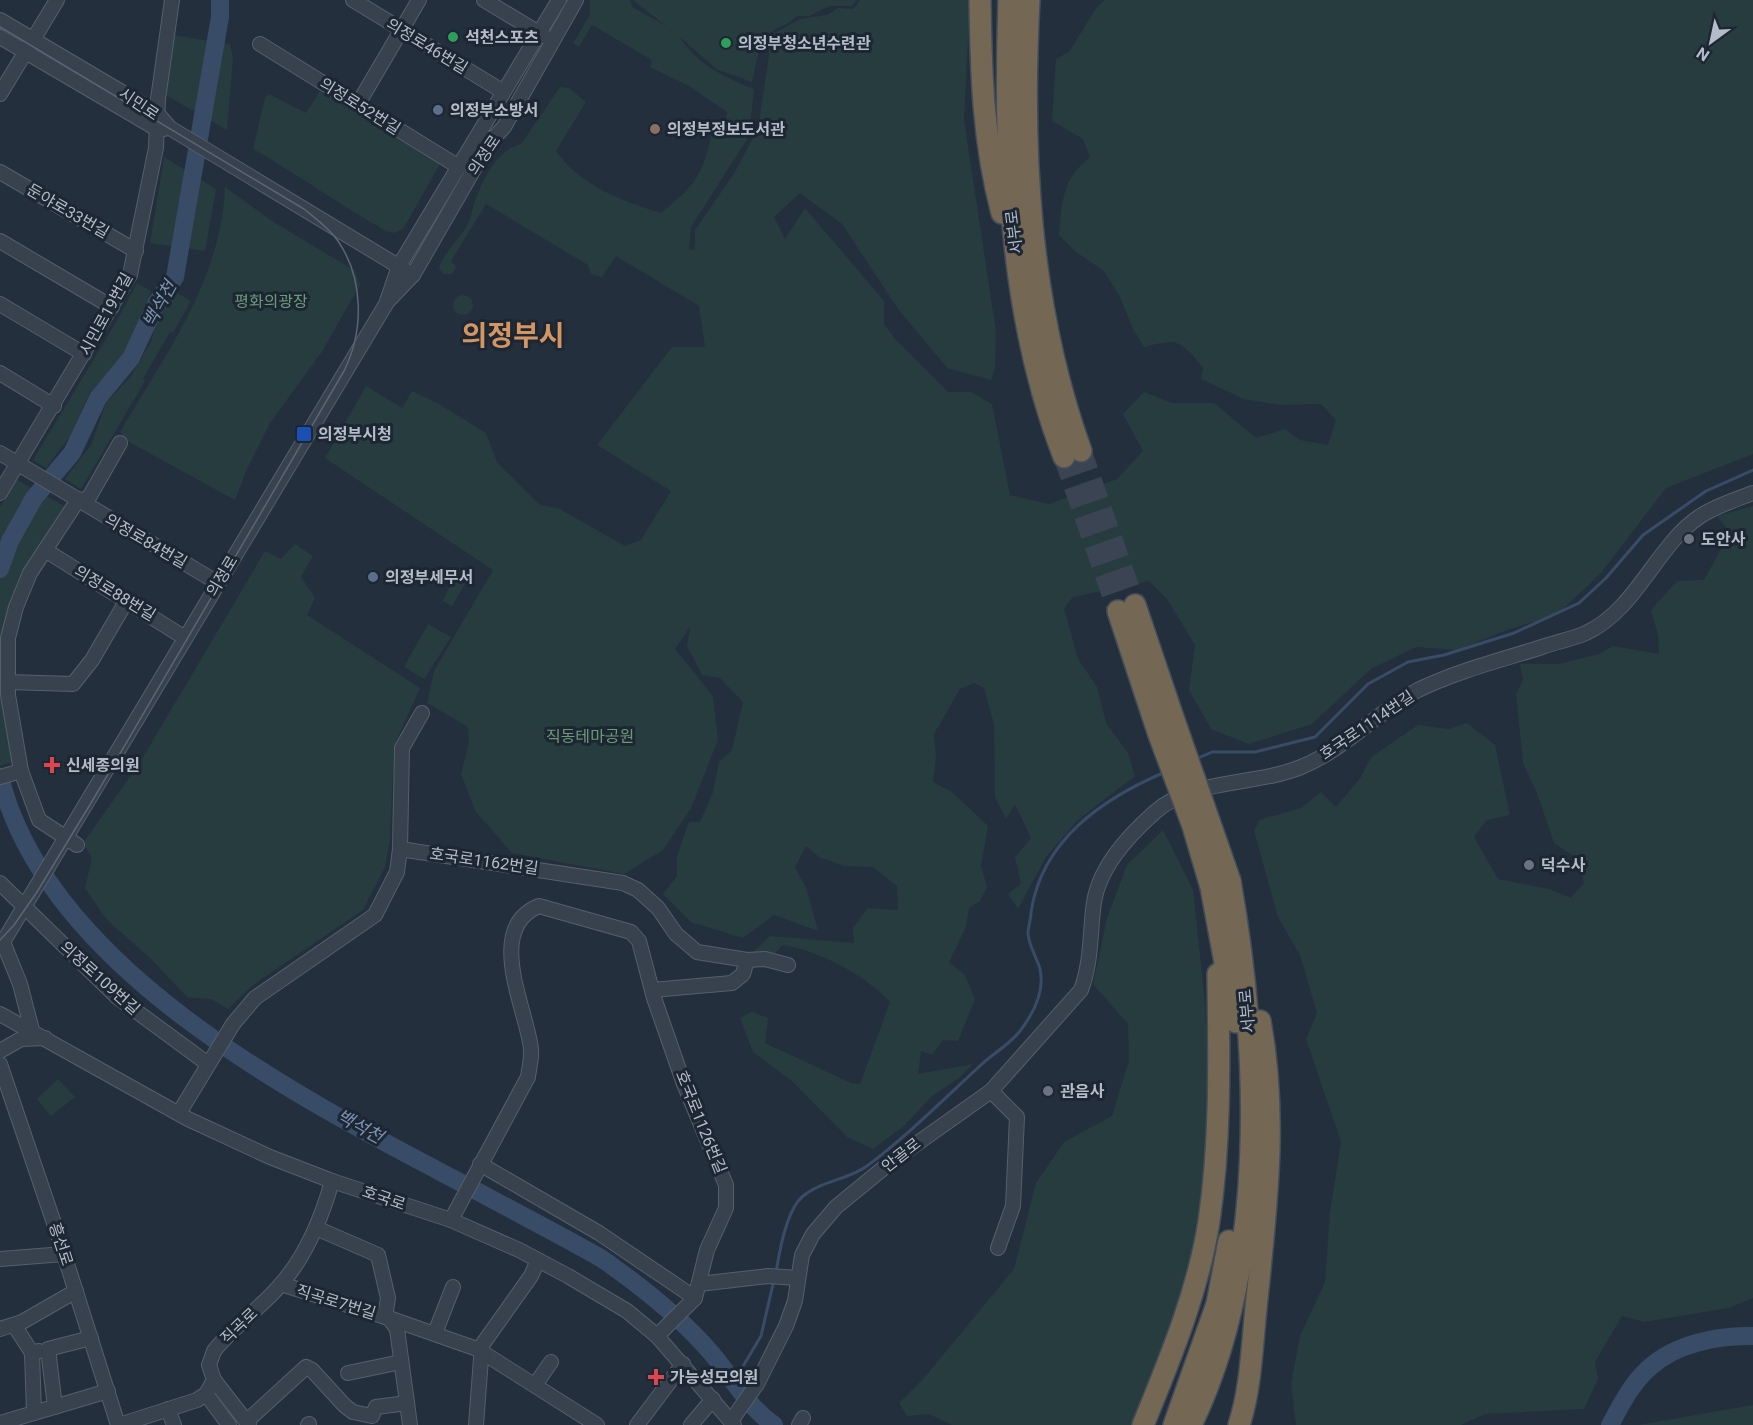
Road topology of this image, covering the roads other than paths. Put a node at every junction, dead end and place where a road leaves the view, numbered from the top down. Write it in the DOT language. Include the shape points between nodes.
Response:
graph roads {
  1 [pos="57,0"];
  2 [pos="172,0"];
  3 [pos="352,0"];
  4 [pos="419,0"];
  5 [pos="484,0"];
  6 [pos="559,0"];
  7 [pos="576,0"];
  8 [pos="980,0"];
  9 [pos="1009,0"];
  10 [pos="1029,0"];
  11 [pos="0,20"];
  12 [pos="402,30"];
  13 [pos="538,33"];
  14 [pos="0,37"];
  15 [pos="554,42"];
  16 [pos="260,44"];
  17 [pos="29,46"];
  18 [pos="502,92"];
  19 [pos="0,94"];
  20 [pos="357,104"];
  21 [pos="157,113"];
  22 [pos="163,129"];
  23 [pos="459,167"];
  24 [pos="0,172"];
  25 [pos="0,241"];
  26 [pos="136,251"];
  27 [pos="399,266"];
  28 [pos="413,275"];
  29 [pos="1020,278"];
  30 [pos="0,304"];
  31 [pos="386,304"];
  32 [pos="112,307"];
  33 [pos="84,354"];
  34 [pos="0,373"];
  35 [pos="54,406"];
  36 [pos="120,443"];
  37 [pos="0,453"];
  38 [pos="20,466"];
  39 [pos="0,493"];
  40 [pos="1753,494"];
  41 [pos="76,500"];
  42 [pos="45,550"];
  43 [pos="218,583"];
  44 [pos="127,600"];
  45 [pos="1126,608"];
  46 [pos="185,638"];
  47 [pos="8,682"];
  48 [pos="422,713"];
  49 [pos="21,771"];
  50 [pos="0,777"];
  51 [pos="73,840"];
  52 [pos="400,849"];
  53 [pos="0,883"];
  54 [pos="1220,884"];
  55 [pos="25,906"];
  56 [pos="1217,920"];
  57 [pos="3,940"];
  58 [pos="1240,941"];
  59 [pos="747,960"];
  60 [pos="788,965"];
  61 [pos="652,990"];
  62 [pos="0,1014"];
  63 [pos="32,1030"];
  64 [pos="45,1038"];
  65 [pos="0,1051"];
  66 [pos="0,1064"];
  67 [pos="208,1064"];
  68 [pos="4,1086"];
  69 [pos="991,1091"];
  70 [pos="179,1113"];
  71 [pos="476,1171"];
  72 [pos="332,1181"];
  73 [pos="451,1220"];
  74 [pos="316,1228"];
  75 [pos="998,1248"];
  76 [pos="64,1254"];
  77 [pos="0,1259"];
  78 [pos="538,1260"];
  79 [pos="791,1278"];
  80 [pos="281,1284"];
  81 [pos="699,1284"];
  82 [pos="453,1287"];
  83 [pos="76,1291"];
  84 [pos="694,1300"];
  85 [pos="387,1318"];
  86 [pos="7,1327"];
  87 [pos="435,1333"];
  88 [pos="657,1336"];
  89 [pos="91,1338"];
  90 [pos="48,1349"];
  91 [pos="481,1351"];
  92 [pos="32,1353"];
  93 [pos="401,1362"];
  94 [pos="551,1362"];
  95 [pos="683,1364"];
  96 [pos="348,1373"];
  97 [pos="214,1380"];
  98 [pos="535,1385"];
  99 [pos="108,1391"];
  100 [pos="206,1394"];
  101 [pos="713,1400"];
  102 [pos="407,1403"];
  103 [pos="55,1407"];
  104 [pos="168,1409"];
  105 [pos="30,1418"];
  106 [pos="734,1419"];
  107 [pos="0,1423"];
  108 [pos="248,1423"];
  109 [pos="119,1425"];
  110 [pos="174,1425"];
  111 [pos="229,1425"];
  112 [pos="410,1425"];
  113 [pos="476,1425"];
  114 [pos="597,1425"];
  115 [pos="637,1425"];
  116 [pos="691,1425"];
  117 [pos="1143,1425"];
  118 [pos="1174,1425"];
  119 [pos="1191,1425"];
  120 [pos="1239,1425"];
  1 -- 17 [label="street"];
  2 -- 21 [label="street, 시민로19번길"];
  3 -- 12 [label="street, 의정로46번길"];
  4 -- 12 [label="street"];
  5 -- 13 [label="street"];
  6 -- 13 [label="street, 의정로"];
  7 -- 15 [label="street, 의정로"];
  8 -- 29 [label="highway" via="980,59 990,171"];
  9 -- 29 [label="highway, 서부로" via="1006,139"];
  10 -- 29 [label="highway, 서부로" via="1024,82 1030,213 1041,298 1073,454 1036,367"];
  11 -- 17 [label="street, 시민로"];
  12 -- 18 [label="street, 의정로46번길"];
  12 -- 20 [label="street"];
  13 -- 15 [label="street"];
  13 -- 18 [label="street, 의정로"];
  14 -- 17 [label="street, 시민로"];
  15 -- 28 [label="street, 의정로" via="504,127 489,143"];
  16 -- 20 [label="street, 의정로52번길"];
  17 -- 19 [label="street"];
  17 -- 21 [label="street, 시민로"];
  17 -- 22 [label="street, 시민로"];
  18 -- 23 [label="street, 의정로"];
  20 -- 23 [label="street, 의정로52번길"];
  21 -- 22 [label="street, 시민로19번길"];
  22 -- 26 [label="street, 시민로19번길"];
  22 -- 27 [label="street, 시민로" via="224,159"];
  23 -- 27 [label="street, 의정로"];
  24 -- 26 [label="street, 둔야로33번길"];
  25 -- 32 [label="street"];
  26 -- 32 [label="street, 시민로19번길" via="130,275"];
  27 -- 28 [label="street"];
  27 -- 31 [label="street, 의정로"];
  28 -- 31 [label="street, 의정로"];
  30 -- 33 [label="street"];
  31 -- 43 [label="street, 의정로"];
  32 -- 33 [label="street, 시민로19번길"];
  33 -- 35 [label="street, 시민로19번길"];
  34 -- 35 [label="street"];
  35 -- 38 [label="street, 시민로19번길"];
  36 -- 41 [label="street" via="88,499"];
  37 -- 38 [label="street, 의정로84번길"];
  38 -- 39 [label="street, 시민로19번길"];
  38 -- 41 [label="street, 의정로84번길"];
  40 -- 69 [label="street, 호국로1114번길" via="1699,517 1630,598 1587,633 1452,676 1416,692 1357,735 1302,767 1210,787 1157,811 1120,848 1101,879 1093,908 1089,969 1081,990"];
  41 -- 42 [label="street"];
  41 -- 43 [label="street, 의정로84번길"];
  42 -- 44 [label="street, 의정로88번길"];
  42 -- 47 [label="street" via="16,607 8,638"];
  43 -- 46 [label="street, 의정로"];
  44 -- 46 [label="street, 의정로88번길"];
  44 -- 47 [label="street" via="92,660 73,684"];
  45 -- 54 [label="highway, 서부로, bridge" via="1167,729 1193,826"];
  46 -- 51 [label="street, 의정로"];
  47 -- 49 [label="street"];
  48 -- 52 [label="street" via="402,748"];
  49 -- 50 [label="street"];
  49 -- 51 [label="street" via="39,820"];
  51 -- 55 [label="street, 의정로" via="60,849"];
  52 -- 59 [label="street, 호국로1162번길" via="623,883 638,890 697,952"];
  52 -- 67 [label="street" via="397,872 375,915 255,998"];
  53 -- 55 [label="street, 의정로109번길"];
  54 -- 56 [label="highway, 서부로"];
  54 -- 58 [label="highway, 서부로"];
  55 -- 57 [label="street"];
  55 -- 67 [label="street, 의정로109번길" via="117,998"];
  56 -- 117 [label="highway" via="1219,1130 1209,1222 1173,1350"];
  56 -- 118 [label="highway, 서부로" via="1229,976 1239,1059 1240,1125 1234,1202 1217,1304"];
  57 -- 63 [label="street" via="21,984"];
  58 -- 119 [label="highway, 서부로" via="1251,1056 1251,1140 1244,1230 1234,1305 1209,1385"];
  58 -- 120 [label="highway" via="1266,1053 1271,1146 1250,1364"];
  59 -- 60 [label="street, 호국로1162번길" via="765,959"];
  59 -- 61 [label="street" via="743,974 732,983"];
  61 -- 71 [label="street, 호국로1126번길" via="639,941 631,932 539,906 526,911 514,932 512,947 514,983 532,1051 528,1077"];
  61 -- 81 [label="street, 호국로1126번길" via="684,1084 726,1185 726,1208 707,1250"];
  62 -- 63 [label="street, 호국로"];
  63 -- 64 [label="street, 호국로"];
  64 -- 65 [label="street" via="21,1039"];
  64 -- 70 [label="street, 호국로"];
  66 -- 68 [label="street, 흥선로"];
  67 -- 70 [label="street"];
  68 -- 76 [label="street, 흥선로"];
  69 -- 75 [label="street" via="1017,1118 1013,1206"];
  69 -- 79 [label="street, 안골로" via="923,1138 836,1207 813,1234"];
  70 -- 72 [label="street, 호국로" via="270,1157"];
  71 -- 73 [label="street"];
  71 -- 84 [label="street" via="599,1233"];
  72 -- 73 [label="street, 호국로"];
  72 -- 74 [label="street, 직곡로"];
  73 -- 78 [label="street, 호국로"];
  74 -- 80 [label="street, 직곡로"];
  74 -- 85 [label="street" via="378,1255 388,1298"];
  76 -- 77 [label="street"];
  76 -- 83 [label="street, 흥선로"];
  78 -- 88 [label="street, 호국로" via="616,1304"];
  78 -- 91 [label="street" via="531,1276 484,1339"];
  79 -- 81 [label="street" via="768,1276"];
  79 -- 106 [label="street, 안골로" via="786,1326"];
  80 -- 85 [label="street, 직곡로7번길"];
  80 -- 97 [label="street, 직곡로" via="214,1351 209,1365"];
  81 -- 84 [label="street, 호국로1126번길"];
  82 -- 87 [label="street"];
  83 -- 86 [label="street"];
  83 -- 89 [label="street, 흥선로"];
  84 -- 88 [label="street"];
  85 -- 87 [label="street"];
  85 -- 93 [label="street, 직곡로7번길" via="397,1329"];
  86 -- 92 [label="street"];
  87 -- 91 [label="street"];
  88 -- 95 [label="street, 호국로"];
  89 -- 90 [label="street"];
  89 -- 99 [label="street, 흥선로"];
  90 -- 92 [label="street"];
  90 -- 103 [label="street"];
  91 -- 98 [label="street"];
  91 -- 113 [label="street"];
  92 -- 105 [label="street"];
  93 -- 96 [label="street"];
  93 -- 102 [label="street, 직곡로7번길"];
  94 -- 98 [label="street"];
  95 -- 101 [label="street, 호국로"];
  95 -- 115 [label="street"];
  97 -- 100 [label="street"];
  97 -- 108 [label="street"];
  98 -- 114 [label="street"];
  99 -- 103 [label="street"];
  99 -- 109 [label="street, 흥선로"];
  100 -- 104 [label="street"];
  100 -- 111 [label="street"];
  101 -- 106 [label="street, 호국로"];
  101 -- 116 [label="street"];
  102 -- 108 [label="street" via="376,1407 372,1416 353,1412 306,1367"];
  102 -- 112 [label="street, 직곡로7번길"];
  103 -- 105 [label="street"];
  104 -- 109 [label="street"];
  104 -- 110 [label="street"];
  105 -- 107 [label="street"];
}
